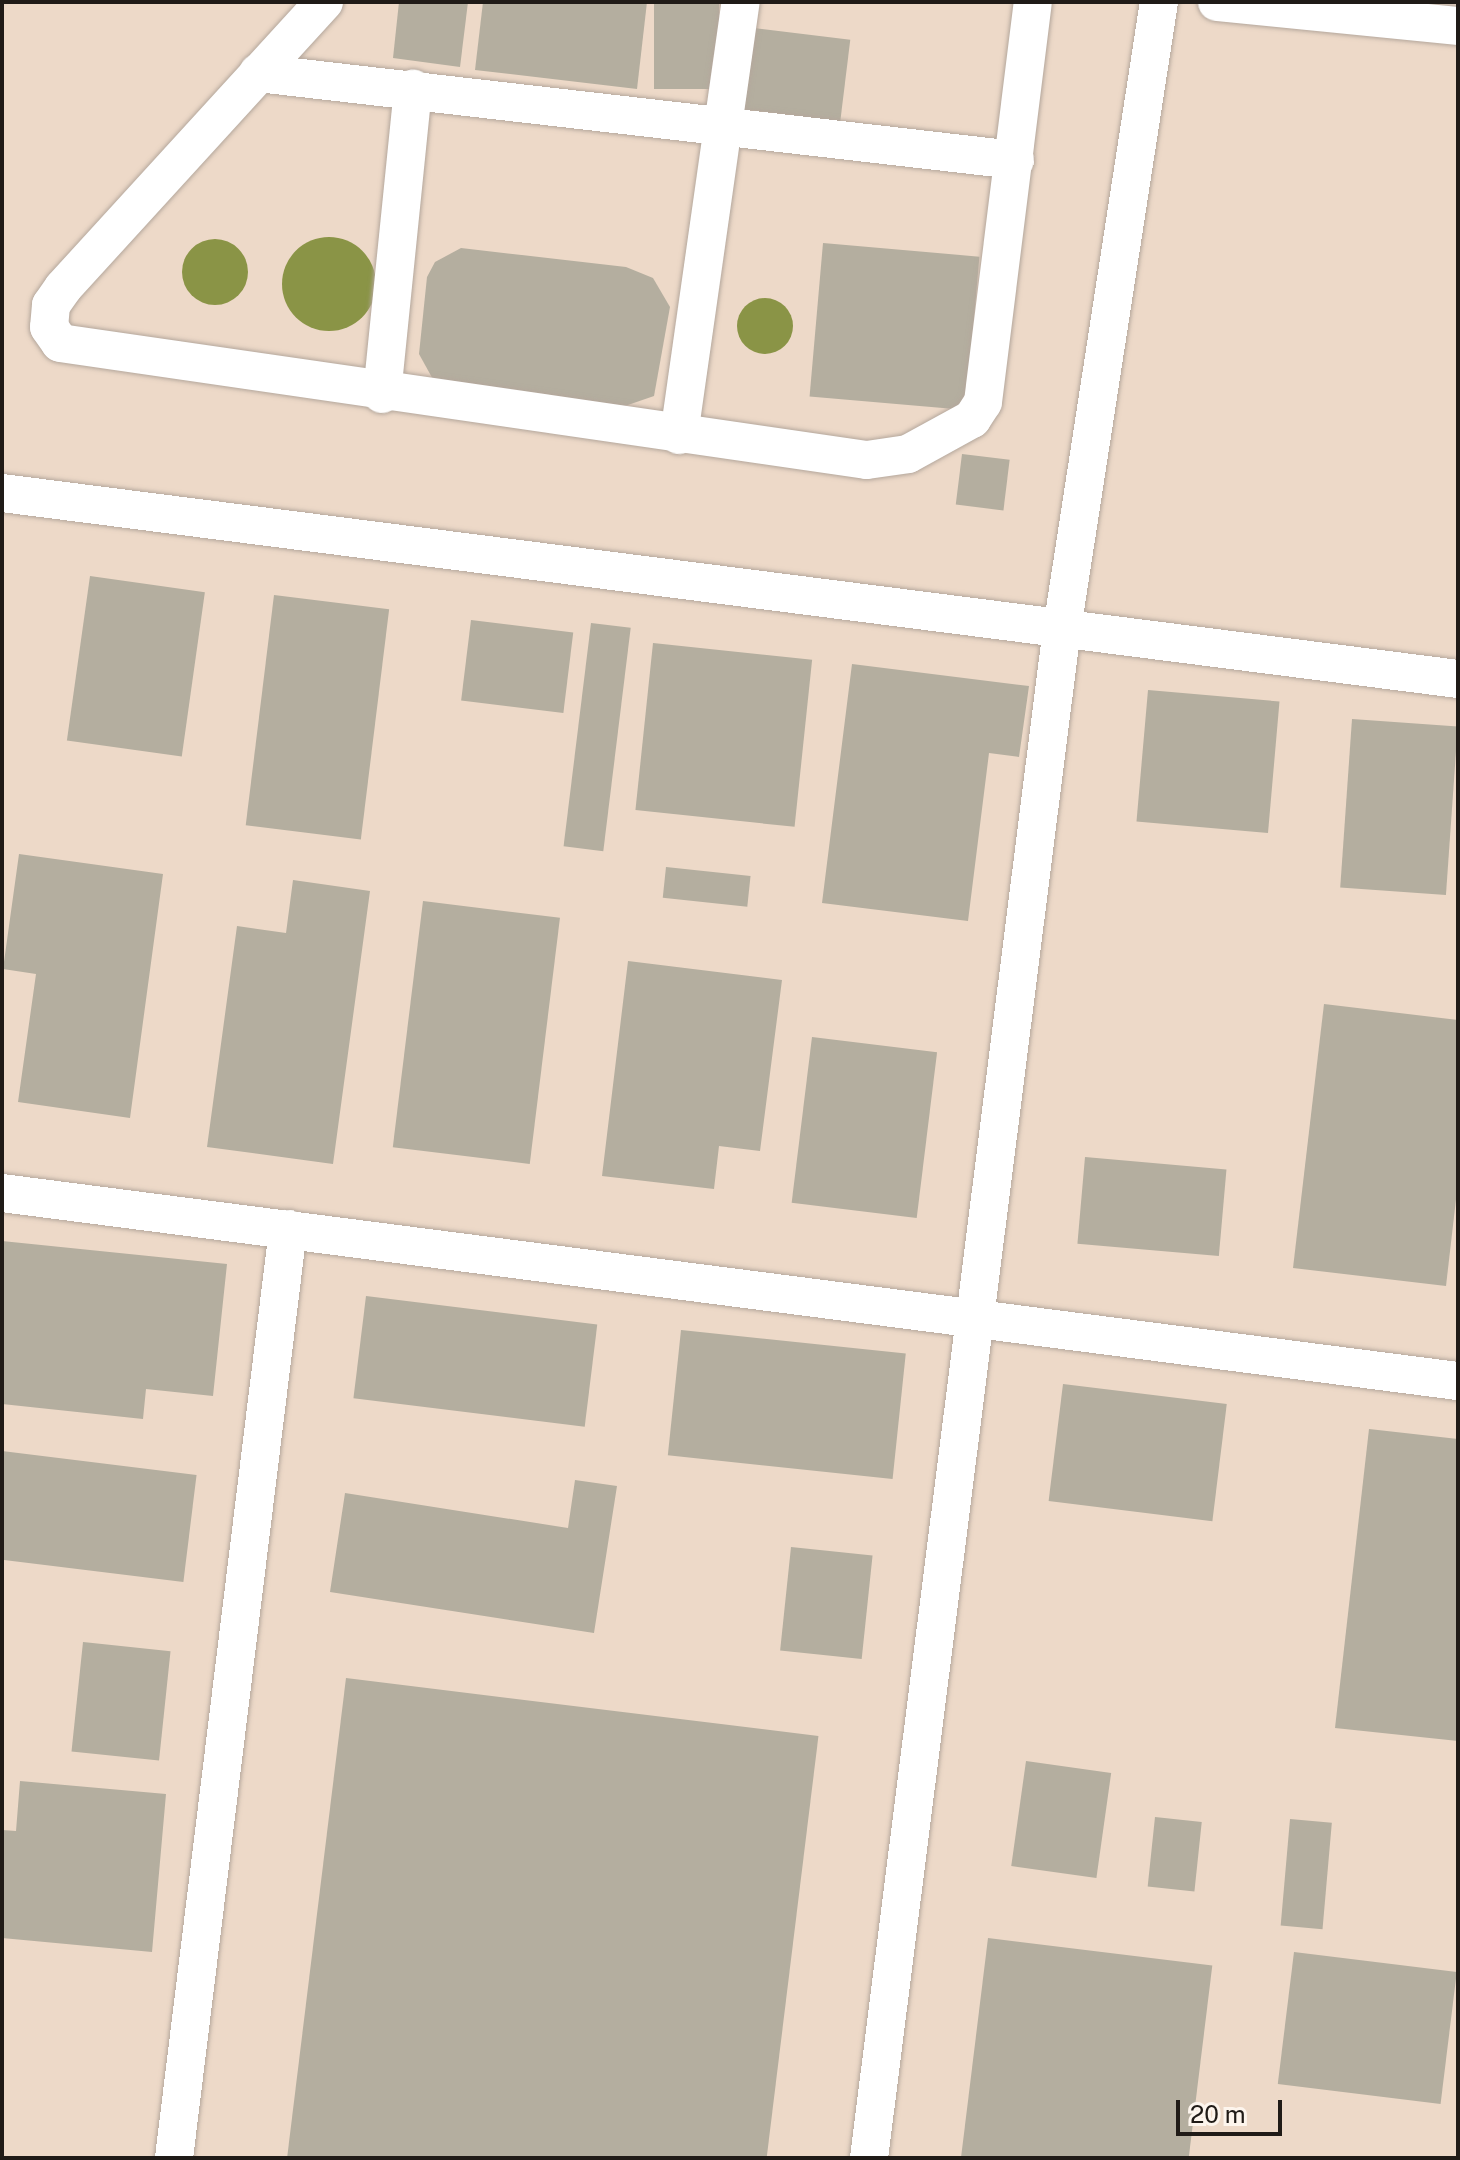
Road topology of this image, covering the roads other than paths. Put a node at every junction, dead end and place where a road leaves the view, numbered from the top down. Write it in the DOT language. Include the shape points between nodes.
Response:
graph roads {
  1 [pos="324,2"];
  2 [pos="741,2"];
  3 [pos="1033,2"];
  4 [pos="1159,2"];
  5 [pos="1217,2"];
  6 [pos="1458,26"];
  7 [pos="258,73"];
  8 [pos="413,89"];
  9 [pos="723,125"];
  10 [pos="1015,160"];
  11 [pos="382,394"];
  12 [pos="679,435"];
  13 [pos="2,493"];
  14 [pos="1062,629"];
  15 [pos="1458,679"];
  16 [pos="2,1193"];
  17 [pos="288,1229"];
  18 [pos="975,1317"];
  19 [pos="1458,1381"];
  20 [pos="174,2158"];
  21 [pos="869,2158"];
  1 -- 7 [label="street"];
  2 -- 9 [label="street"];
  3 -- 10 [label="street"];
  4 -- 14 [label="street"];
  5 -- 6 [label="street"];
  7 -- 8 [label="street"];
  7 -- 11 [label="street" via="63,288 49,327 60,343 79,351"];
  8 -- 9 [label="street"];
  8 -- 11 [label="street"];
  9 -- 10 [label="street"];
  9 -- 12 [label="street"];
  10 -- 12 [label="street" via="991,377 972,419 888,460"];
  11 -- 12 [label="street"];
  13 -- 14 [label="street"];
  14 -- 15 [label="street"];
  14 -- 18 [label="street"];
  16 -- 17 [label="street"];
  17 -- 18 [label="street"];
  17 -- 20 [label="street"];
  18 -- 19 [label="street"];
  18 -- 21 [label="street"];
}
